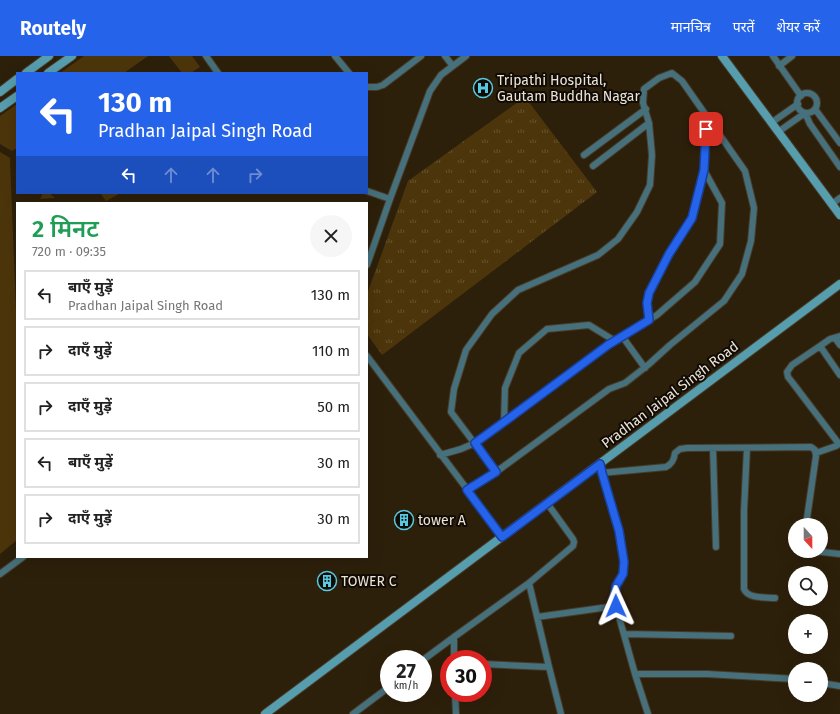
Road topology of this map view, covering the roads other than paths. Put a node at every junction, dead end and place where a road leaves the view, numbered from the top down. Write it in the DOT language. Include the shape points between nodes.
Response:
graph roads {
  1 [pos="49,56"];
  2 [pos="72,56"];
  3 [pos="206,56"];
  4 [pos="335,56"];
  5 [pos="421,56"];
  6 [pos="445,56"];
  7 [pos="466,56"];
  8 [pos="722,56"];
  9 [pos="773,56"];
  10 [pos="792,56"];
  11 [pos="452,65"];
  12 [pos="779,66"];
  13 [pos="27,72"];
  14 [pos="49,72"];
  15 [pos="217,72"];
  16 [pos="348,72"];
  17 [pos="16,80"];
  18 [pos="368,87"];
  19 [pos="0,92"];
  20 [pos="801,96"];
  21 [pos="16,97"];
  22 [pos="798,104"];
  23 [pos="0,108"];
  24 [pos="646,109"];
  25 [pos="815,109"];
  26 [pos="805,112"];
  27 [pos="706,115"];
  28 [pos="772,122"];
  29 [pos="649,123"];
  30 [pos="778,132"];
  31 [pos="840,143"];
  32 [pos="584,155"];
  33 [pos="593,166"];
  34 [pos="840,167"];
  35 [pos="704,170"];
  36 [pos="368,191"];
  37 [pos="840,198"];
  38 [pos="390,199"];
  39 [pos="832,204"];
  40 [pos="840,215"];
  41 [pos="368,262"];
  42 [pos="840,284"];
  43 [pos="649,320"];
  44 [pos="622,336"];
  45 [pos="838,337"];
  46 [pos="615,341"];
  47 [pos="840,345"];
  48 [pos="820,346"];
  49 [pos="368,357"];
  50 [pos="645,368"];
  51 [pos="840,375"];
  52 [pos="504,422"];
  53 [pos="475,443"];
  54 [pos="839,444"];
  55 [pos="713,448"];
  56 [pos="746,448"];
  57 [pos="816,453"];
  58 [pos="440,455"];
  59 [pos="600,464"];
  60 [pos="496,472"];
  61 [pos="602,473"];
  62 [pos="467,490"];
  63 [pos="547,503"];
  64 [pos="807,518"];
  65 [pos="502,537"];
  66 [pos="716,547"];
  67 [pos="828,553"];
  68 [pos="840,554"];
  69 [pos="22,558"];
  70 [pos="0,574"];
  71 [pos="529,583"];
  72 [pos="775,598"];
  73 [pos="616,606"];
  74 [pos="537,617"];
  75 [pos="624,634"];
  76 [pos="730,636"];
  77 [pos="454,637"];
  78 [pos="454,650"];
  79 [pos="432,653"];
  80 [pos="492,664"];
  81 [pos="549,667"];
  82 [pos="635,674"];
  83 [pos="788,679"];
  84 [pos="828,684"];
  85 [pos="840,686"];
  86 [pos="380,693"];
  87 [pos="456,702"];
  88 [pos="271,712"];
  89 [pos="353,714"];
  90 [pos="456,714"];
  91 [pos="562,714"];
  92 [pos="648,714"];
  1 -- 13 [label="street"];
  2 -- 14 [label="street"];
  3 -- 15 [label="street"];
  4 -- 16 [label="street"];
  5 -- 18 [label="street" via="383,85"];
  6 -- 11 [label="street"];
  7 -- 11 [label="street"];
  8 -- 28 [label="street"];
  9 -- 12 [label="street"];
  10 -- 12 [label="street"];
  11 -- 38 [label="street" via="440,75 430,91"];
  12 -- 20 [label="street"];
  17 -- 19 [label="street"];
  20 -- 22 [label="street"];
  20 -- 25 [label="street" via="813,96 817,106"];
  21 -- 23 [label="street"];
  22 -- 26 [label="street" via="801,112"];
  22 -- 28 [label="street"];
  24 -- 27 [label="street" via="643,103 644,89 659,78 672,73 682,81"];
  24 -- 29 [label="street"];
  24 -- 32 [label="street"];
  25 -- 26 [label="street"];
  25 -- 31 [label="street"];
  26 -- 30 [label="street"];
  26 -- 34 [label="street" via="810,124"];
  27 -- 35 [label="street"];
  27 -- 50 [label="street" via="745,171 754,208 751,241 742,274 724,301"];
  28 -- 30 [label="street"];
  29 -- 33 [label="street"];
  29 -- 53 [label="street" via="652,155 650,185 637,212 618,239 598,255 518,290 492,314 466,350 454,389 451,412"];
  30 -- 39 [label="street"];
  35 -- 43 [label="street" via="692,218 669,254 649,293"];
  35 -- 43 [label="street" via="722,203 720,244 695,282"];
  36 -- 38 [label="street"];
  37 -- 39 [label="street"];
  38 -- 41 [label="street"];
  39 -- 40 [label="street"];
  42 -- 59 [label="street, Pradhan Jaipal Singh Road"];
  43 -- 44 [label="street"];
  44 -- 46 [label="street"];
  44 -- 50 [label="street"];
  45 -- 47 [label="street"];
  45 -- 48 [label="street"];
  46 -- 52 [label="street"];
  46 -- 52 [label="street" via="589,325 547,329 519,353 505,388"];
  48 -- 51 [label="street"];
  48 -- 54 [label="street" via="792,365 787,372 788,377"];
  49 -- 58 [label="street"];
  50 -- 60 [label="street" via="625,383 609,389"];
  52 -- 53 [label="street"];
  53 -- 58 [label="street"];
  53 -- 60 [label="street"];
  54 -- 57 [label="street"];
  55 -- 56 [label="street"];
  55 -- 61 [label="street" via="680,449 675,453 671,464 666,467"];
  55 -- 66 [label="street"];
  56 -- 57 [label="street" via="811,447"];
  56 -- 72 [label="street" via="744,589 748,595"];
  57 -- 64 [label="street"];
  58 -- 62 [label="street"];
  59 -- 61 [label="street"];
  59 -- 63 [label="street, Pradhan Jaipal Singh Road"];
  60 -- 62 [label="street"];
  61 -- 73 [label="street" via="619,531 624,562 623,574 616,586"];
  62 -- 65 [label="street"];
  63 -- 65 [label="street, Pradhan Jaipal Singh Road"];
  63 -- 71 [label="street" via="573,540 574,546"];
  65 -- 88 [label="street, Pradhan Jaipal Singh Road"];
  67 -- 68 [label="street"];
  69 -- 70 [label="street"];
  71 -- 74 [label="street"];
  71 -- 77 [label="street"];
  73 -- 74 [label="street"];
  73 -- 75 [label="street"];
  74 -- 81 [label="street"];
  75 -- 76 [label="street"];
  75 -- 82 [label="street"];
  77 -- 78 [label="street"];
  77 -- 79 [label="street"];
  80 -- 81 [label="street"];
  81 -- 91 [label="street"];
  82 -- 83 [label="street" via="708,674"];
  82 -- 92 [label="street"];
  84 -- 85 [label="street"];
  86 -- 89 [label="street"];
  87 -- 90 [label="street"];
}
